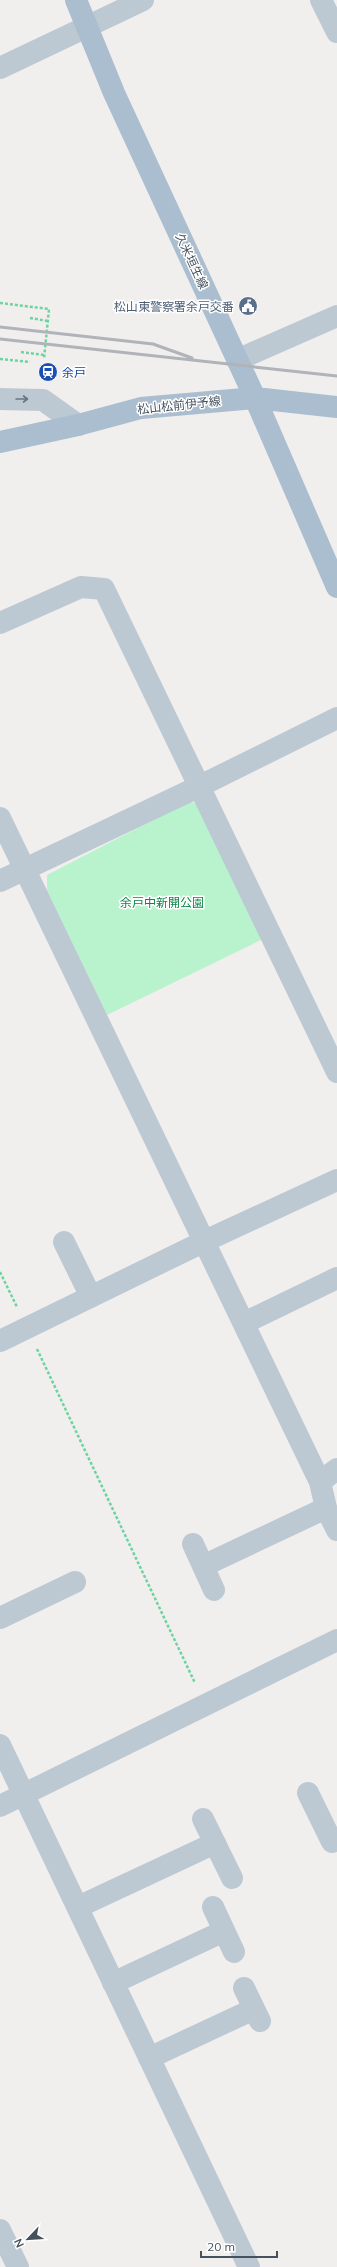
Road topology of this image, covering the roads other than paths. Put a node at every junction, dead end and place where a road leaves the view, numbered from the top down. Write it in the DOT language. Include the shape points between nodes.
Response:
graph roads {
  1 [pos="76,0"];
  2 [pos="142,0"];
  3 [pos="328,3"];
  4 [pos="88,26"];
  5 [pos="337,32"];
  6 [pos="0,68"];
  7 [pos="337,316"];
  8 [pos="237,360"];
  9 [pos="255,398"];
  10 [pos="0,399"];
  11 [pos="337,407"];
  12 [pos="78,426"];
  13 [pos="0,442"];
  14 [pos="337,587"];
  15 [pos="0,623"];
  16 [pos="337,718"];
  17 [pos="200,786"];
  18 [pos="0,818"];
  19 [pos="25,869"];
  20 [pos="0,881"];
  21 [pos="337,1072"];
  22 [pos="337,1180"];
  23 [pos="205,1241"];
  24 [pos="64,1242"];
  25 [pos="337,1278"];
  26 [pos="91,1297"];
  27 [pos="244,1323"];
  28 [pos="0,1341"];
  29 [pos="337,1469"];
  30 [pos="320,1482"];
  31 [pos="326,1508"];
  32 [pos="337,1530"];
  33 [pos="193,1544"];
  34 [pos="203,1566"];
  35 [pos="75,1582"];
  36 [pos="214,1590"];
  37 [pos="1,1616"];
  38 [pos="337,1640"];
  39 [pos="0,1745"];
  40 [pos="308,1793"];
  41 [pos="24,1794"];
  42 [pos="0,1806"];
  43 [pos="203,1820"];
  44 [pos="337,1840"];
  45 [pos="215,1843"];
  46 [pos="232,1878"];
  47 [pos="213,1906"];
  48 [pos="78,1907"];
  49 [pos="224,1931"];
  50 [pos="234,1952"];
  51 [pos="113,1983"];
  52 [pos="244,1988"];
  53 [pos="149,2058"];
  54 [pos="0,2230"];
  55 [pos="18,2267"];
  56 [pos="249,2267"];
  1 -- 4 [label="main road, 久米垣生線"];
  2 -- 4 [label="street"];
  3 -- 5 [label="street"];
  4 -- 6 [label="street"];
  4 -- 8 [label="main road, 久米垣生線" via="114,93"];
  7 -- 8 [label="street"];
  8 -- 9 [label="main road, 久米垣生線"];
  9 -- 11 [label="main road, 松山松前伊予線"];
  9 -- 12 [label="main road, 松山松前伊予線" via="141,408"];
  9 -- 14 [label="main road, 久米垣生線"];
  10 -- 12 [label="street, one-way" via="43,400"];
  12 -- 13 [label="main road, 松山松前伊予線"];
  15 -- 17 [label="street" via="80,587 104,589"];
  16 -- 17 [label="street"];
  17 -- 19 [label="street"];
  17 -- 21 [label="street"];
  18 -- 19 [label="street"];
  19 -- 20 [label="street"];
  19 -- 23 [label="street"];
  22 -- 23 [label="street"];
  23 -- 26 [label="street"];
  23 -- 27 [label="street"];
  24 -- 26 [label="street"];
  25 -- 27 [label="street"];
  26 -- 28 [label="street"];
  27 -- 30 [label="street"];
  29 -- 30 [label="street"];
  30 -- 31 [label="street"];
  31 -- 32 [label="street"];
  31 -- 34 [label="street"];
  33 -- 34 [label="street"];
  34 -- 36 [label="street"];
  35 -- 37 [label="street"];
  38 -- 41 [label="street"];
  39 -- 41 [label="street"];
  40 -- 44 [label="street" via="332,1842"];
  41 -- 42 [label="street"];
  41 -- 48 [label="street"];
  43 -- 45 [label="street"];
  45 -- 46 [label="street"];
  45 -- 48 [label="street"];
  47 -- 49 [label="street"];
  48 -- 51 [label="street"];
  49 -- 50 [label="street"];
  49 -- 51 [label="street"];
  51 -- 53 [label="street"];
  52 -- 53 [label="street" via="257,2016"];
  53 -- 56 [label="street"];
  54 -- 55 [label="street"];
}
